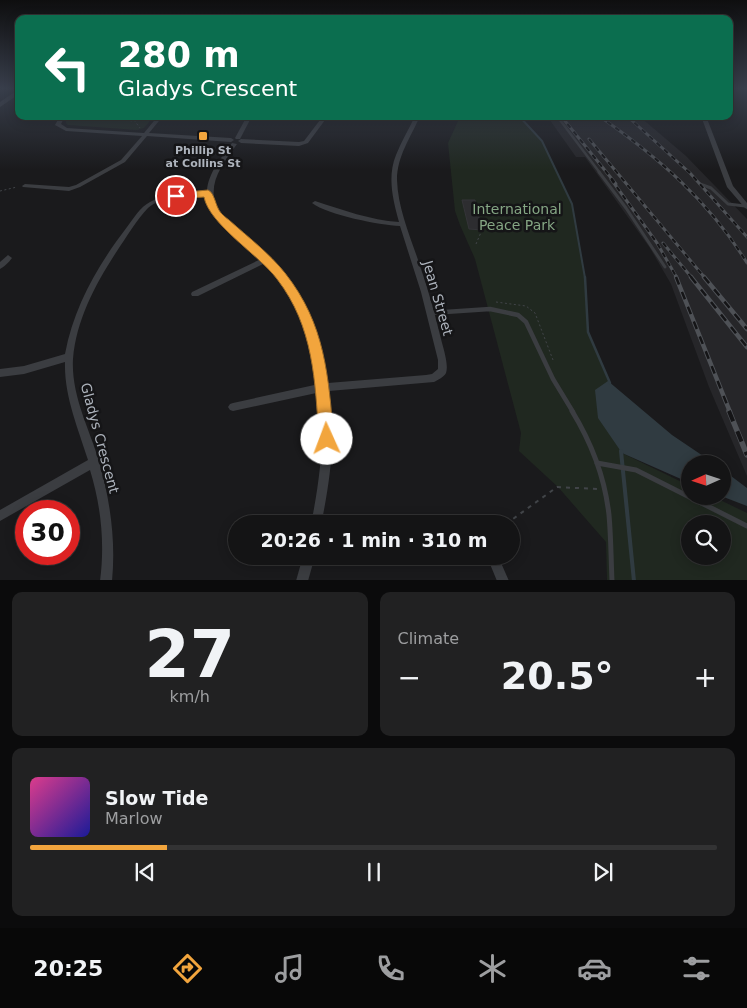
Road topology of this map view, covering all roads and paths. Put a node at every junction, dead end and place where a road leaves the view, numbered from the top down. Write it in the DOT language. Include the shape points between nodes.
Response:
graph roads {
  1 [pos="61,120"];
  2 [pos="126,120"];
  3 [pos="134,120"];
  4 [pos="158,120"];
  5 [pos="248,120"];
  6 [pos="323,120"];
  7 [pos="416,120"];
  8 [pos="560,120"];
  9 [pos="704,120"];
  10 [pos="146,134"];
  11 [pos="236,141"];
  12 [pos="700,184"];
  13 [pos="25,186"];
  14 [pos="0,191"];
  15 [pos="208,193"];
  16 [pos="315,203"];
  17 [pos="746,206"];
  18 [pos="404,224"];
  19 [pos="482,230"];
  20 [pos="476,244"];
  21 [pos="8,258"];
  22 [pos="266,259"];
  23 [pos="0,266"];
  24 [pos="665,267"];
  25 [pos="195,294"];
  26 [pos="430,313"];
  27 [pos="69,358"];
  28 [pos="0,372"];
  29 [pos="324,387"];
  30 [pos="233,407"];
  31 [pos="94,462"];
  32 [pos="597,464"];
  33 [pos="604,490"];
  34 [pos="318,515"];
  35 [pos="519,515"];
  36 [pos="0,516"];
  37 [pos="747,526"];
  38 [pos="306,565"];
  39 [pos="496,565"];
  40 [pos="106,580"];
  41 [pos="302,580"];
  42 [pos="503,580"];
  43 [pos="612,580"];
  1 -- 10 [label="street" via="58,125 66,129"];
  2 -- 3 [label="path"];
  3 -- 10 [label="path"];
  4 -- 10 [label="street"];
  5 -- 11 [label="street"];
  6 -- 11 [label="street" via="303,143"];
  7 -- 18 [label="street, Jean Street" via="395,169"];
  8 -- 24 [label="lane" via="626,208"];
  9 -- 17 [label="street" via="730,187"];
  10 -- 11 [label="street"];
  10 -- 13 [label="street" via="123,161 74,187"];
  11 -- 15 [label="street" via="212,179"];
  12 -- 17 [label="lane" via="711,188 728,204"];
  13 -- 14 [label="path"];
  15 -- 22 [label="street" via="216,214"];
  15 -- 27 [label="street, Gladys Crescent" via="168,197 146,208 86,296"];
  16 -- 18 [label="street"];
  18 -- 26 [label="street, Jean Street"];
  19 -- 20 [label="path"];
  21 -- 23 [label="street"];
  22 -- 25 [label="street"];
  22 -- 29 [label="street" via="289,286 305,314"];
  26 -- 29 [label="street, Jean Street" via="444,367 439,375 426,379"];
  26 -- 32 [label="lane" via="490,309 523,318 553,379 585,433"];
  27 -- 28 [label="street" via="24,370"];
  27 -- 31 [label="street, Gladys Crescent" via="79,417"];
  29 -- 30 [label="street"];
  29 -- 34 [label="street" via="327,439"];
  31 -- 36 [label="street"];
  31 -- 40 [label="street, Gladys Crescent" via="108,525 110,546"];
  32 -- 33 [label="lane"];
  32 -- 37 [label="lane" via="636,470"];
  33 -- 35 [label="path" via="558,487"];
  33 -- 43 [label="lane" via="609,514"];
  38 -- 41 [label="street"];
  39 -- 42 [label="street"];
}
